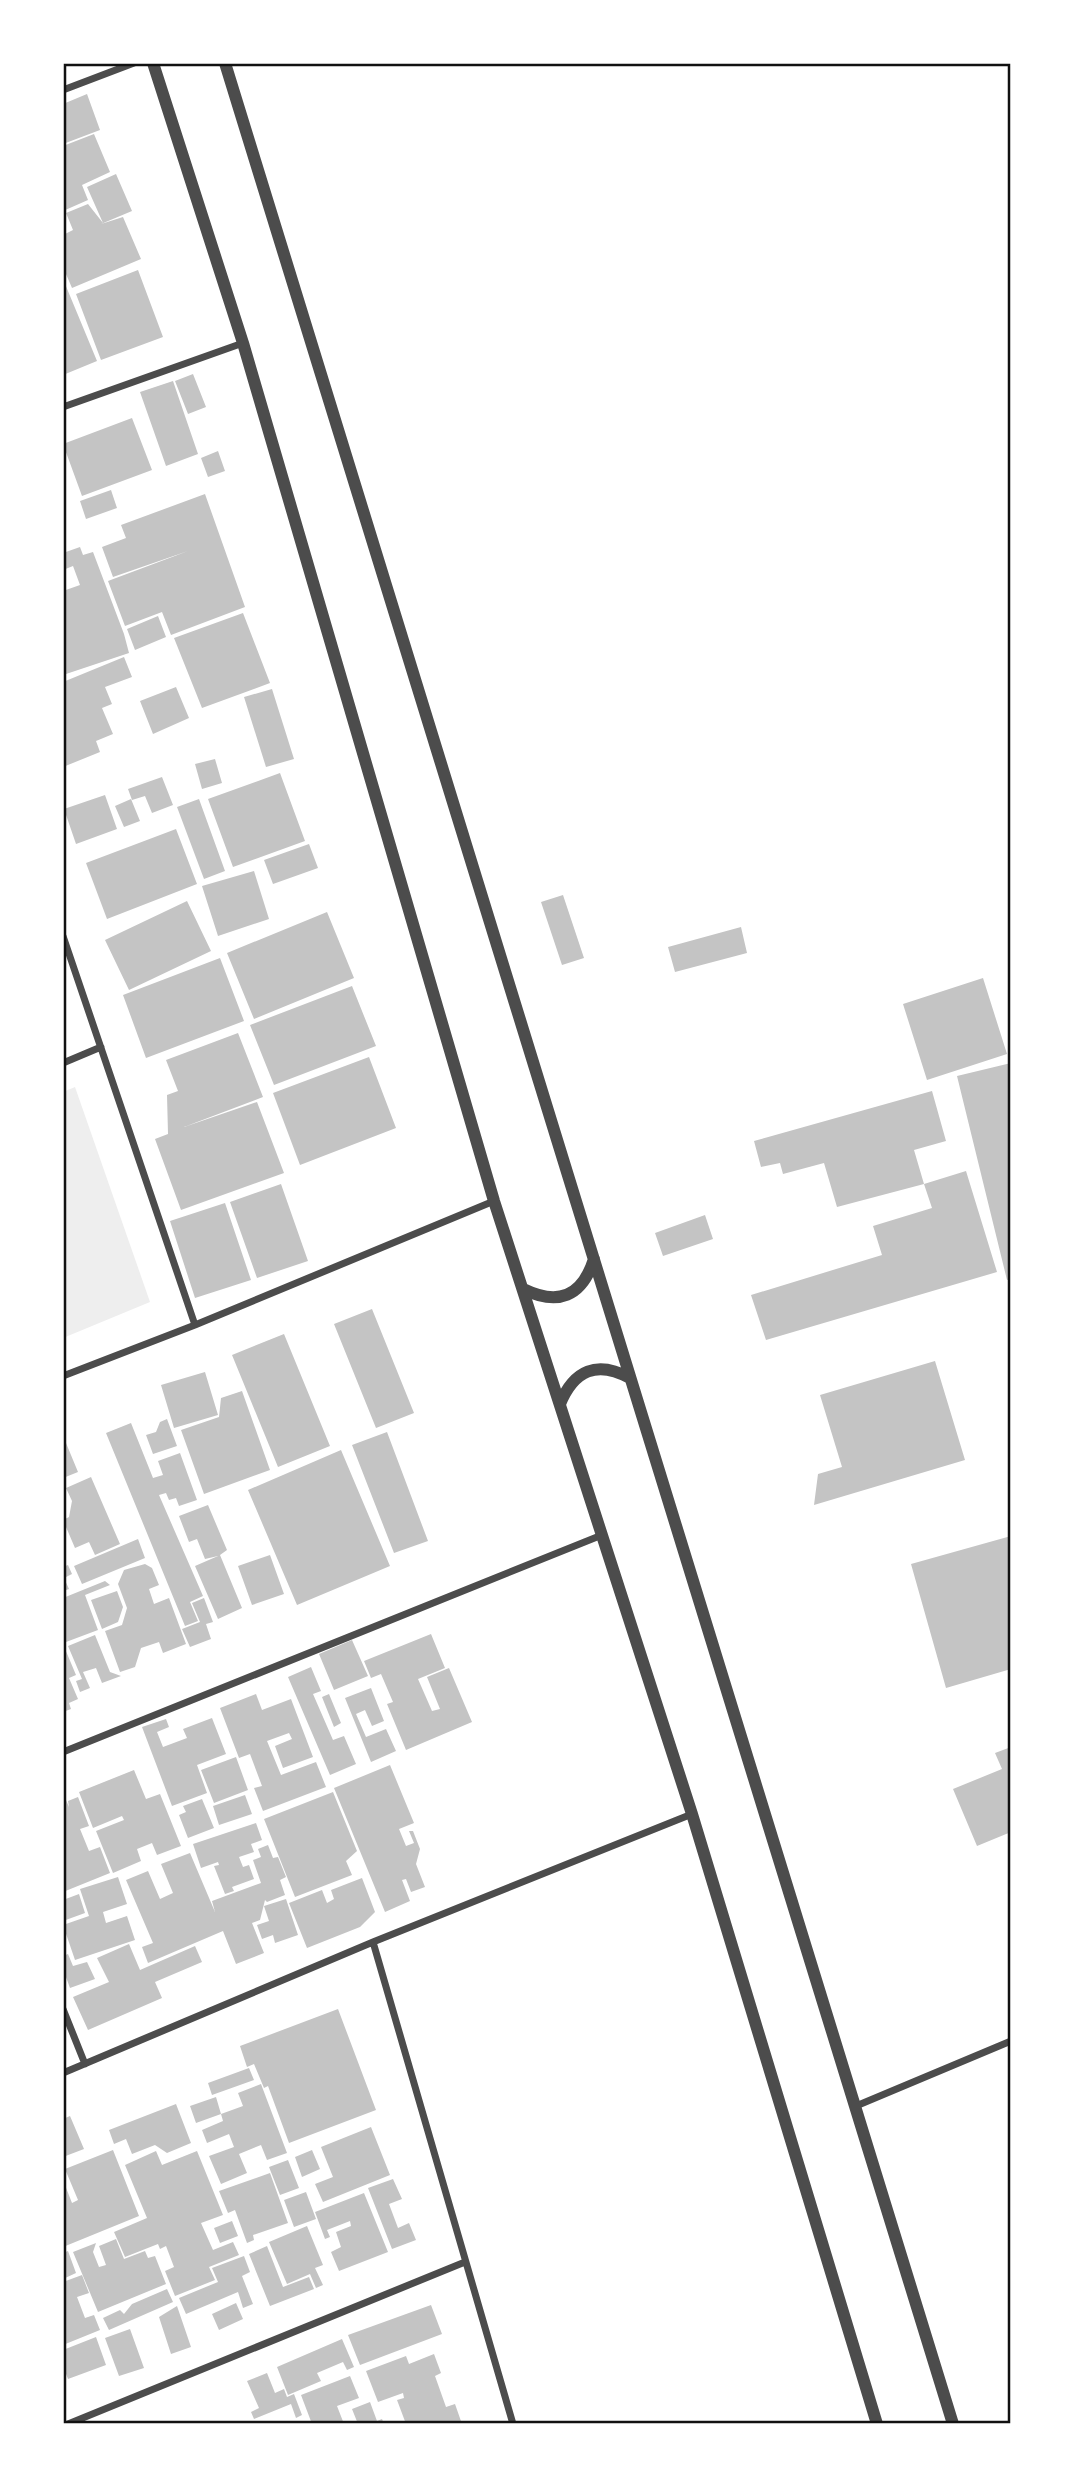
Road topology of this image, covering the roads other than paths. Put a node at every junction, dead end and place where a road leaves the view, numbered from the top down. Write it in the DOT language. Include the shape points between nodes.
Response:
graph roads {
  1 [pos="134,63"];
  2 [pos="153,63"];
  3 [pos="225,63"];
  4 [pos="63,90"];
  5 [pos="243,343"];
  6 [pos="63,407"];
  7 [pos="63,936"];
  8 [pos="101,1047"];
  9 [pos="63,1063"];
  10 [pos="494,1201"];
  11 [pos="594,1259"];
  12 [pos="523,1289"];
  13 [pos="195,1325"];
  14 [pos="63,1376"];
  15 [pos="630,1378"];
  16 [pos="560,1405"];
  17 [pos="602,1535"];
  18 [pos="63,1752"];
  19 [pos="692,1814"];
  20 [pos="373,1942"];
  21 [pos="63,2009"];
  22 [pos="1011,2042"];
  23 [pos="85,2064"];
  24 [pos="63,2073"];
  25 [pos="856,2106"];
  26 [pos="465,2262"];
  27 [pos="68,2424"];
  28 [pos="513,2424"];
  29 [pos="877,2424"];
  30 [pos="953,2424"];
  1 -- 4 [label="street"];
  2 -- 5 [label="street"];
  3 -- 11 [label="street"];
  5 -- 6 [label="street"];
  5 -- 10 [label="street"];
  7 -- 8 [label="street"];
  8 -- 9 [label="street"];
  8 -- 13 [label="street"];
  10 -- 12 [label="street"];
  10 -- 13 [label="street"];
  11 -- 12 [label="street" via="588,1277 575,1291 559,1298 540,1298"];
  11 -- 15 [label="street"];
  12 -- 16 [label="street"];
  13 -- 14 [label="street"];
  15 -- 16 [label="street" via="615,1370 596,1369 580,1375 567,1388"];
  15 -- 25 [label="street"];
  16 -- 17 [label="street"];
  17 -- 18 [label="street"];
  17 -- 19 [label="street"];
  19 -- 20 [label="street"];
  19 -- 29 [label="street"];
  20 -- 23 [label="street"];
  20 -- 26 [label="street"];
  21 -- 23 [label="street"];
  22 -- 25 [label="street"];
  23 -- 24 [label="street"];
  25 -- 30 [label="street"];
  26 -- 27 [label="street"];
  26 -- 28 [label="street"];
}
